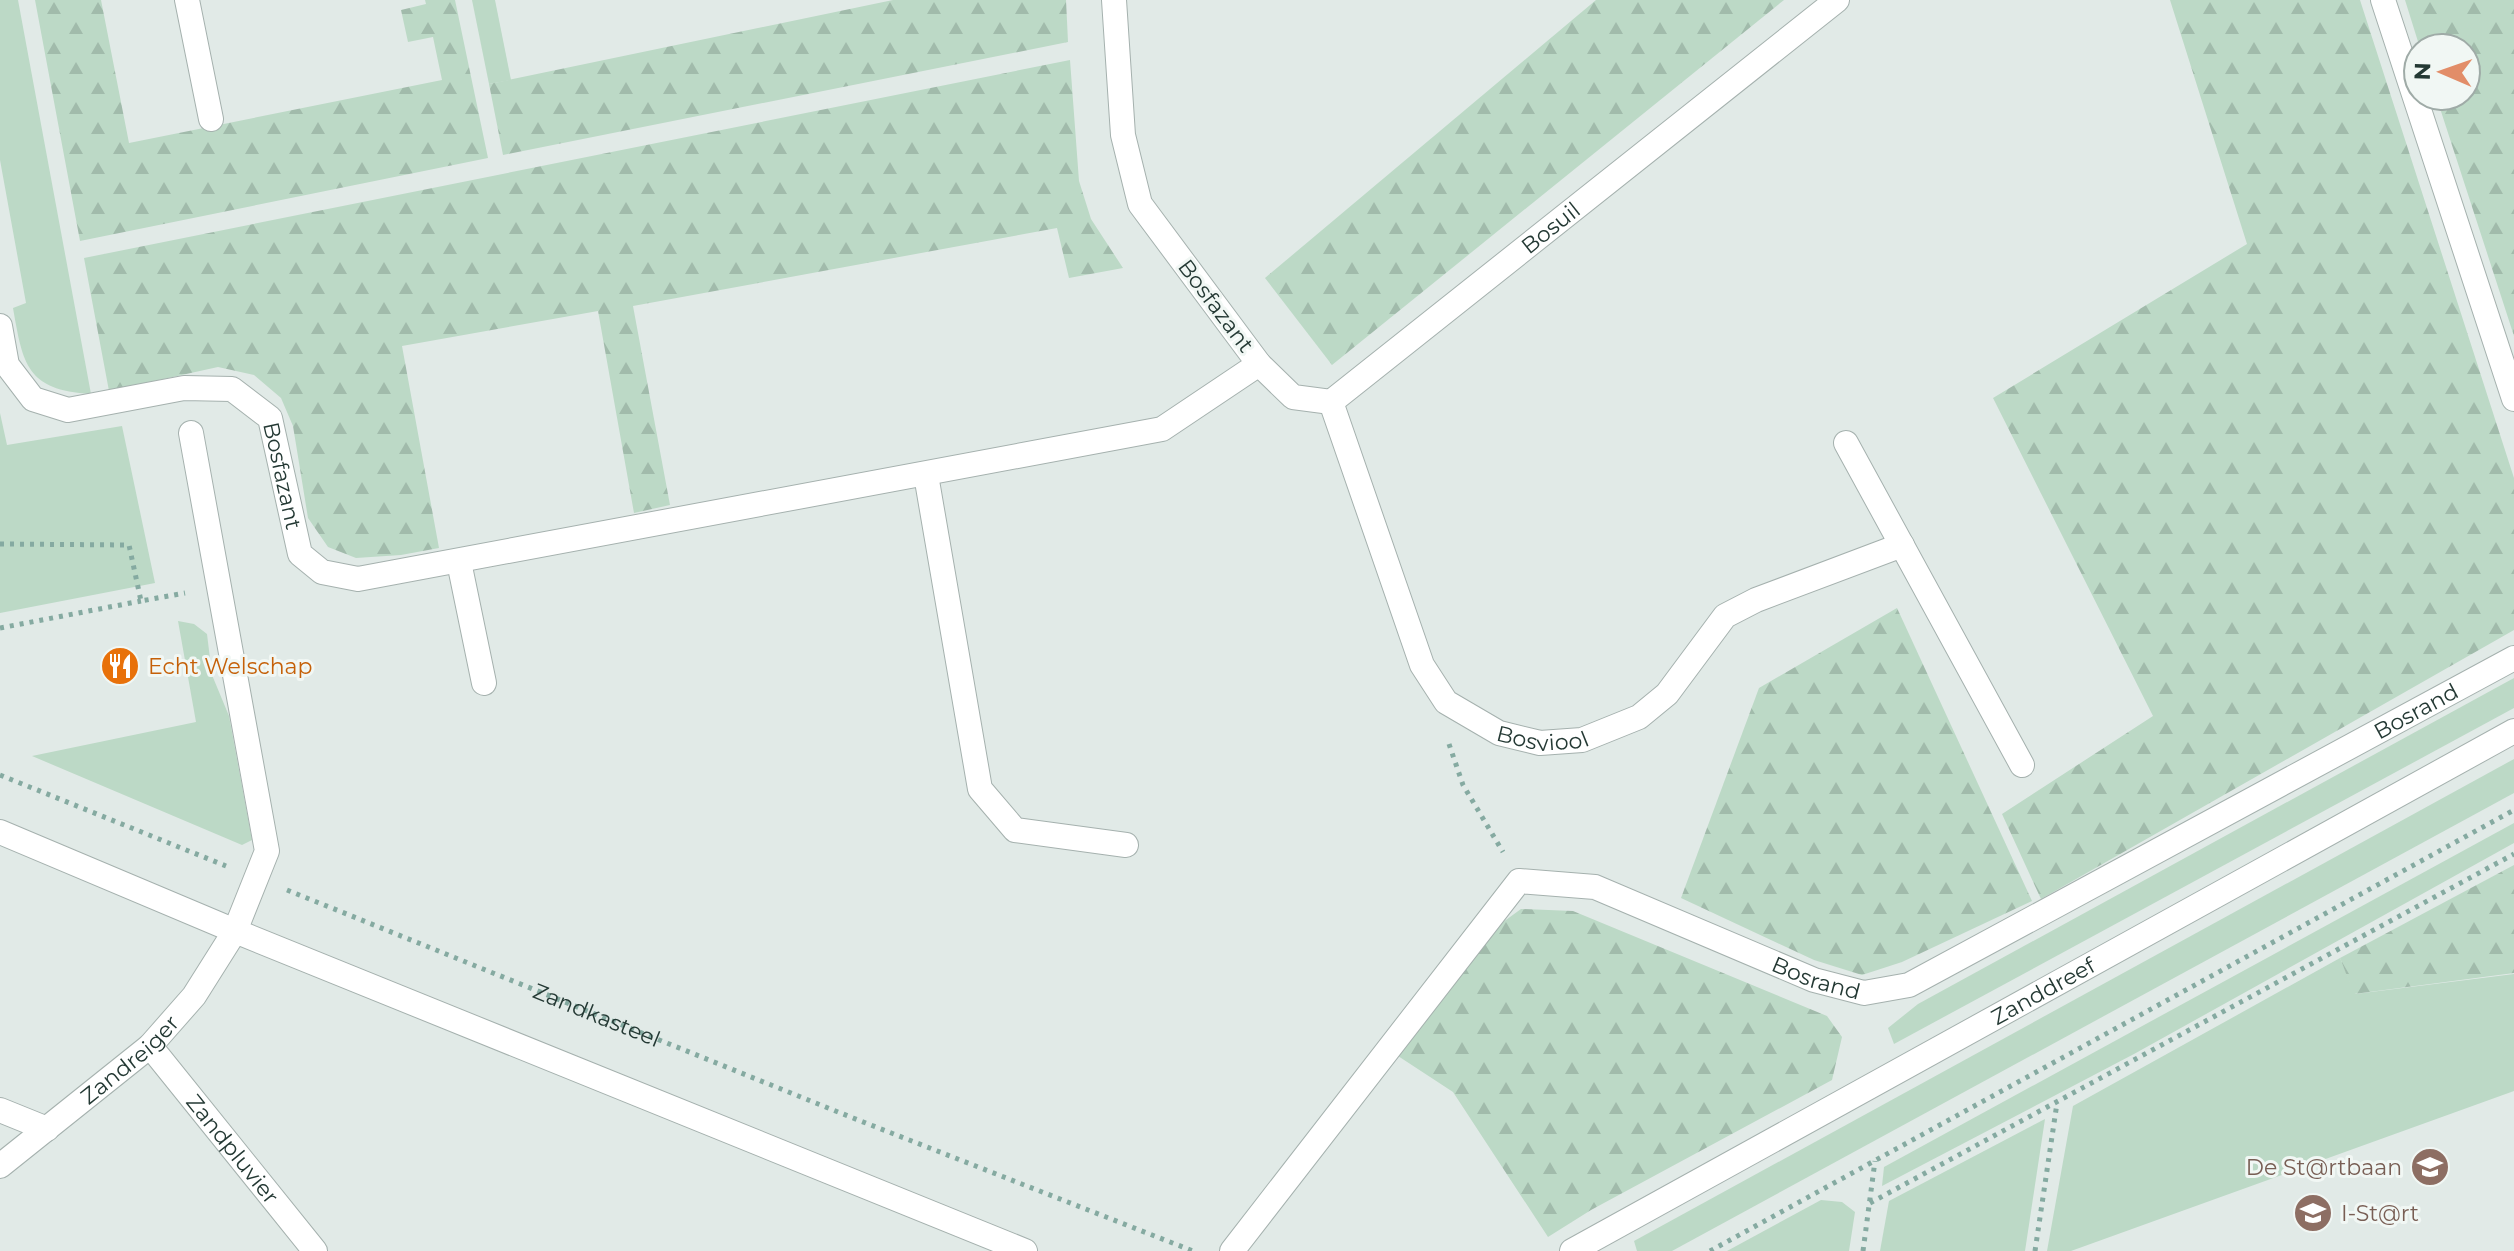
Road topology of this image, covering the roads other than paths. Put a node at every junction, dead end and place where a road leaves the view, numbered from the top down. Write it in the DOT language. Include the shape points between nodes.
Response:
graph roads {
  1 [pos="187,0"];
  2 [pos="1114,0"];
  3 [pos="1837,0"];
  4 [pos="2383,0"];
  5 [pos="211,119"];
  6 [pos="0,326"];
  7 [pos="1259,364"];
  8 [pos="2514,399"];
  9 [pos="1331,402"];
  10 [pos="191,433"];
  11 [pos="1846,443"];
  12 [pos="926,475"];
  13 [pos="1902,545"];
  14 [pos="459,562"];
  15 [pos="2514,658"];
  16 [pos="484,683"];
  17 [pos="2514,731"];
  18 [pos="2022,765"];
  19 [pos="0,832"];
  20 [pos="1126,845"];
  21 [pos="235,931"];
  22 [pos="150,1046"];
  23 [pos="0,1110"];
  24 [pos="47,1129"];
  25 [pos="0,1166"];
  26 [pos="315,1251"];
  27 [pos="1025,1251"];
  28 [pos="1232,1251"];
  29 [pos="1572,1251"];
  1 -- 5 [label="street"];
  2 -- 7 [label="street, Bosfazant" via="1123,135 1140,204"];
  3 -- 9 [label="street, Bosuil"];
  4 -- 8 [label="street"];
  6 -- 14 [label="street, Bosfazant" via="7,365 33,399 68,410 184,388 232,389 270,418 300,554 322,572 358,579"];
  7 -- 9 [label="street" via="1293,397"];
  7 -- 12 [label="street, Bosfazant" via="1162,429"];
  9 -- 13 [label="street, Bosviool" via="1422,665 1446,702 1499,733 1540,743 1582,740 1639,717 1667,694 1725,616"];
  10 -- 21 [label="street, Zandreiger" via="267,851"];
  11 -- 13 [label="street"];
  12 -- 14 [label="street, Bosfazant"];
  12 -- 20 [label="street" via="980,789 1015,830"];
  13 -- 18 [label="street"];
  14 -- 16 [label="street"];
  15 -- 28 [label="street, Bosrand" via="1909,985 1864,993 1814,980 1595,887 1519,881"];
  17 -- 29 [label="street, Zanddreef"];
  19 -- 21 [label="street"];
  21 -- 22 [label="street, Zandreiger" via="194,996"];
  21 -- 27 [label="street"];
  22 -- 24 [label="street, Zandreiger"];
  22 -- 26 [label="street, Zandpluvier"];
  23 -- 24 [label="street"];
  24 -- 25 [label="street, Zandreiger"];
}
